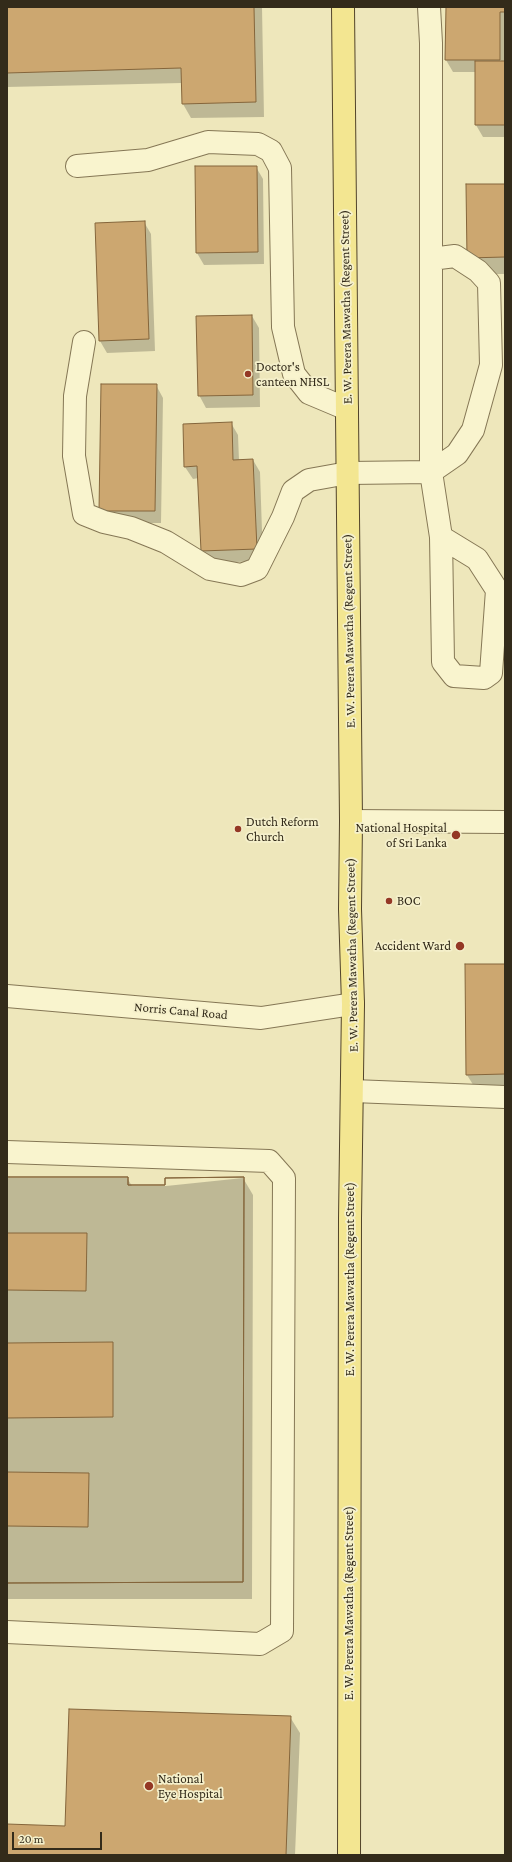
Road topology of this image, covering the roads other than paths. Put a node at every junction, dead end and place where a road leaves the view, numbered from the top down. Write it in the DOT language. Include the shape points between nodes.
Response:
graph roads {
  1 [pos="343,7"];
  2 [pos="429,7"];
  3 [pos="77,166"];
  4 [pos="431,259"];
  5 [pos="84,342"];
  6 [pos="347,408"];
  7 [pos="431,472"];
  8 [pos="348,473"];
  9 [pos="441,537"];
  10 [pos="351,821"];
  11 [pos="505,822"];
  12 [pos="7,996"];
  13 [pos="353,1004"];
  14 [pos="353,1091"];
  15 [pos="505,1097"];
  16 [pos="7,1152"];
  17 [pos="7,1632"];
  18 [pos="349,1855"];
  1 -- 6 [label="main road, E. W. Perera Mawatha (Regent Street)"];
  2 -- 4 [label="street"];
  3 -- 6 [label="street" via="148,160 208,142 258,144 271,151 280,168 283,327 294,374 309,393"];
  4 -- 7 [label="street"];
  4 -- 7 [label="street" via="455,256 478,270 489,283 491,365 473,430 457,454"];
  5 -- 8 [label="street" via="75,396 74,456 84,514 166,542 210,569 241,575 257,568 284,517 294,491 309,480"];
  6 -- 8 [label="main road, E. W. Perera Mawatha (Regent Street)"];
  7 -- 8 [label="street"];
  7 -- 9 [label="street"];
  8 -- 10 [label="main road, E. W. Perera Mawatha (Regent Street)"];
  9 -- 9 [label="street" via="477,559 497,590 491,673 484,678 454,676 443,662"];
  10 -- 11 [label="street"];
  10 -- 13 [label="main road, E. W. Perera Mawatha (Regent Street)"];
  12 -- 13 [label="street, Norris Canal Road" via="261,1018"];
  13 -- 14 [label="main road, E. W. Perera Mawatha (Regent Street)"];
  14 -- 15 [label="street"];
  14 -- 18 [label="main road, E. W. Perera Mawatha (Regent Street)" via="350,1218"];
  16 -- 17 [label="street" via="269,1161 284,1178 282,1632 260,1644"];
}
